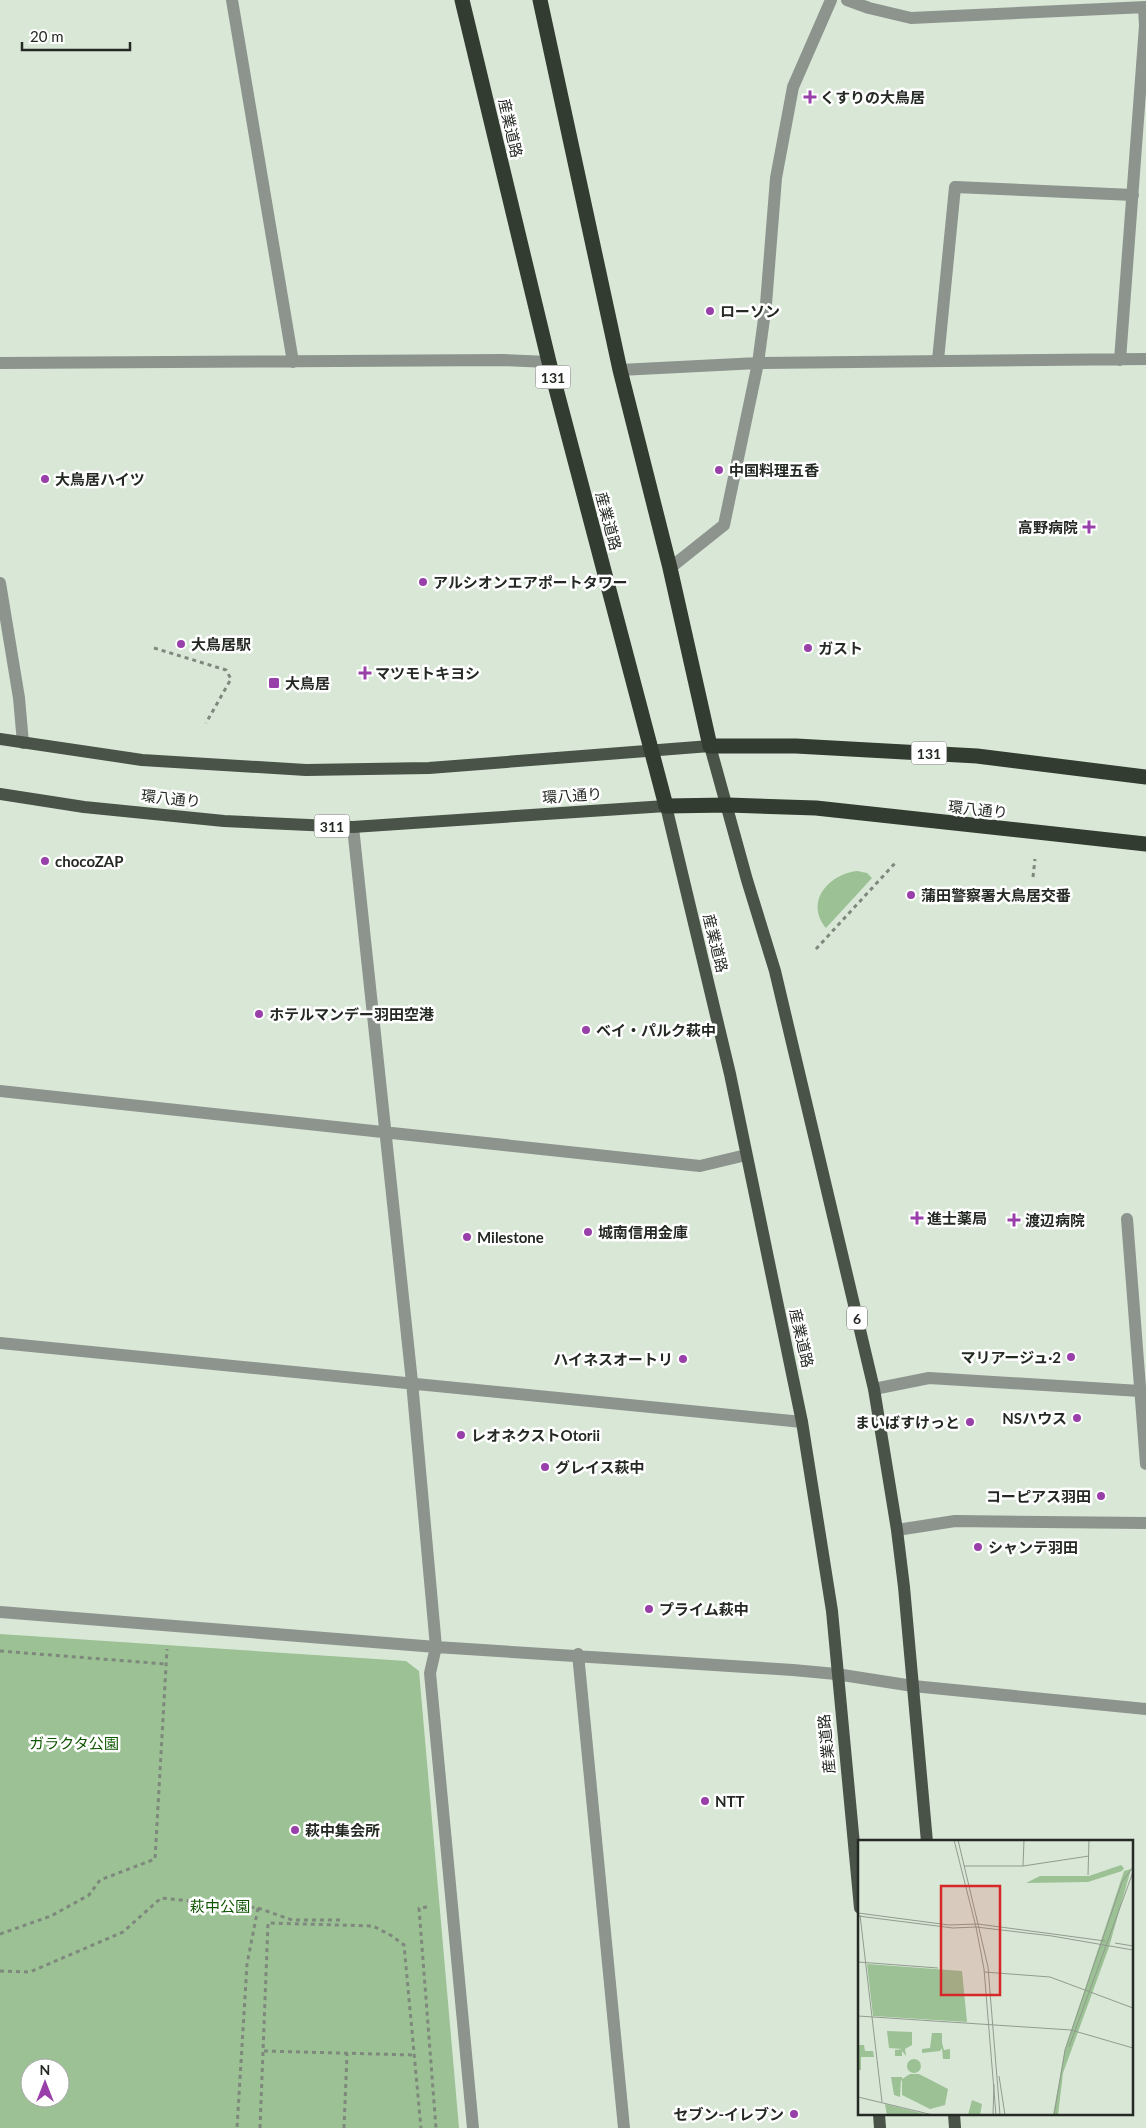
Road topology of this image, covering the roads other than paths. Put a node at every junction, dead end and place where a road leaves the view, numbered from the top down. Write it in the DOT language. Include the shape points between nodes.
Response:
graph roads {
  1 [pos="232,0"];
  2 [pos="462,0"];
  3 [pos="540,0"];
  4 [pos="831,0"];
  5 [pos="847,0"];
  6 [pos="871,4"];
  7 [pos="1145,7"];
  8 [pos="1133,195"];
  9 [pos="1146,359"];
  10 [pos="938,360"];
  11 [pos="1120,360"];
  12 [pos="293,362"];
  13 [pos="549,362"];
  14 [pos="0,363"];
  15 [pos="758,363"];
  16 [pos="620,370"];
  17 [pos="670,568"];
  18 [pos="0,583"];
  19 [pos="0,739"];
  20 [pos="22,743"];
  21 [pos="710,746"];
  22 [pos="650,752"];
  23 [pos="1146,777"];
  24 [pos="0,794"];
  25 [pos="728,805"];
  26 [pos="666,806"];
  27 [pos="353,827"];
  28 [pos="1146,844"];
  29 [pos="0,1091"];
  30 [pos="386,1133"];
  31 [pos="746,1155"];
  32 [pos="1127,1219"];
  33 [pos="1140,1303"];
  34 [pos="0,1343"];
  35 [pos="412,1382"];
  36 [pos="874,1389"];
  37 [pos="1140,1391"];
  38 [pos="802,1422"];
  39 [pos="1146,1464"];
  40 [pos="1146,1523"];
  41 [pos="897,1530"];
  42 [pos="0,1612"];
  43 [pos="436,1647"];
  44 [pos="578,1654"];
  45 [pos="836,1674"];
  46 [pos="913,1686"];
  47 [pos="1146,1708"];
  48 [pos="927,1840"];
  49 [pos="858,1888"];
  50 [pos="473,2128"];
  51 [pos="624,2128"];
  1 -- 12 [label="street"];
  2 -- 13 [label="highway, 産業道路 / 131"];
  3 -- 16 [label="highway"];
  4 -- 15 [label="street" via="793,87 776,178"];
  5 -- 6 [label="street"];
  6 -- 7 [label="street" via="911,18"];
  7 -- 8 [label="street"];
  8 -- 10 [label="street" via="955,186"];
  8 -- 11 [label="street"];
  9 -- 11 [label="street"];
  10 -- 11 [label="street"];
  10 -- 15 [label="street"];
  12 -- 13 [label="street"];
  12 -- 14 [label="street"];
  13 -- 22 [label="highway, 産業道路 / 131"];
  15 -- 16 [label="street"];
  15 -- 17 [label="street" via="724,525"];
  16 -- 17 [label="highway"];
  17 -- 21 [label="highway"];
  18 -- 20 [label="street" via="19,698"];
  19 -- 20 [label="main road"];
  20 -- 22 [label="main road" via="142,760 306,770 429,768"];
  21 -- 22 [label="main road"];
  21 -- 23 [label="highway, 131" via="796,746 977,756"];
  21 -- 25 [label="main road, 6"];
  22 -- 26 [label="highway, 産業道路 / 131"];
  24 -- 27 [label="main road, 環八通り / 311" via="224,821"];
  25 -- 26 [label="highway, 環八通り"];
  25 -- 28 [label="highway, 環八通り" via="816,808"];
  25 -- 36 [label="main road, 6" via="746,880 775,971"];
  26 -- 27 [label="main road, 環八通り / 311"];
  26 -- 31 [label="main road, 産業道路" via="730,1074"];
  27 -- 30 [label="street"];
  29 -- 30 [label="street"];
  30 -- 31 [label="street" via="700,1166"];
  30 -- 35 [label="street"];
  31 -- 38 [label="main road, 産業道路"];
  32 -- 33 [label="street"];
  33 -- 37 [label="street"];
  34 -- 35 [label="street"];
  35 -- 38 [label="street"];
  35 -- 43 [label="street"];
  36 -- 37 [label="street" via="929,1378"];
  36 -- 41 [label="main road, 6"];
  37 -- 39 [label="street"];
  38 -- 45 [label="main road, 産業道路" via="832,1611"];
  40 -- 41 [label="street" via="955,1521"];
  41 -- 46 [label="main road, 6"];
  42 -- 43 [label="street"];
  43 -- 44 [label="street"];
  43 -- 50 [label="street" via="430,1673"];
  44 -- 45 [label="street"];
  44 -- 51 [label="street"];
  45 -- 46 [label="street"];
  45 -- 49 [label="main road, 産業道路"];
  46 -- 47 [label="street"];
  46 -- 48 [label="main road, 6"];
}
